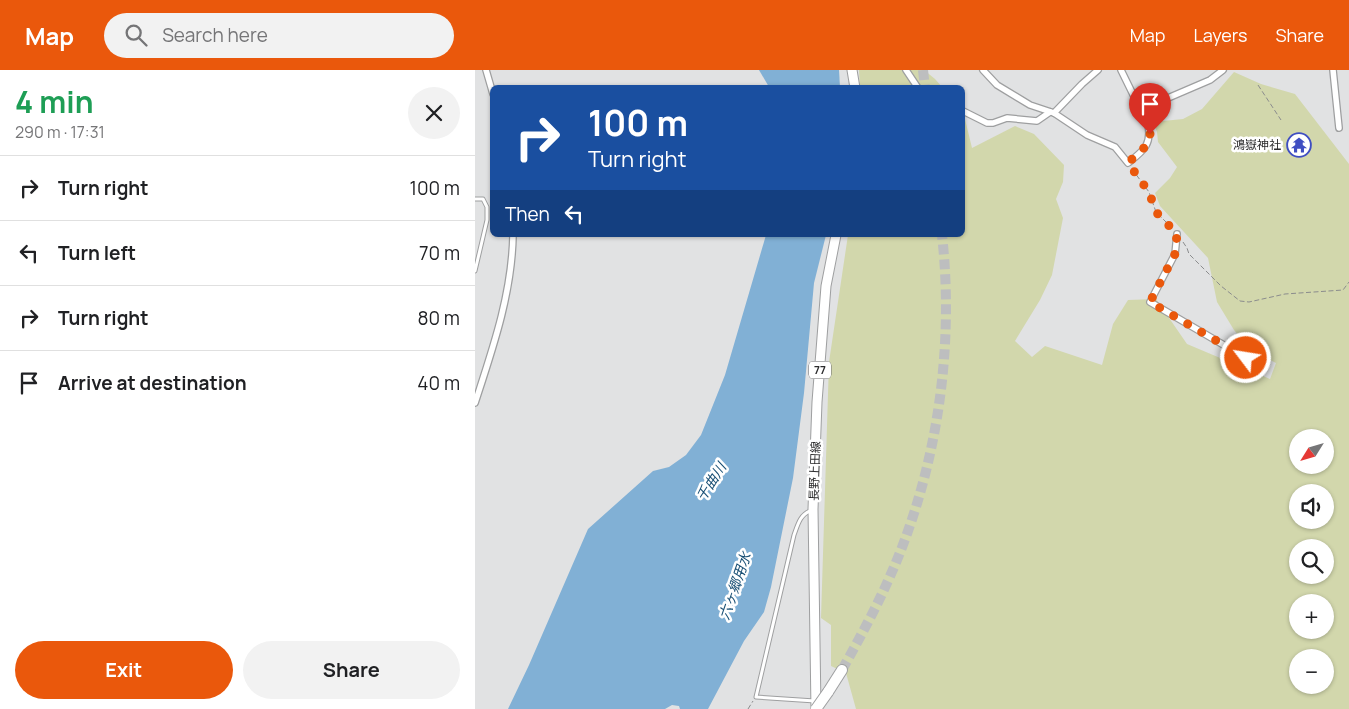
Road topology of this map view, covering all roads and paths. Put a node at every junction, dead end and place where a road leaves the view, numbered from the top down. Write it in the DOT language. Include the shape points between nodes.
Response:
graph roads {
  1 [pos="486,70"];
  2 [pos="853,70"];
  3 [pos="905,70"];
  4 [pos="983,70"];
  5 [pos="1098,70"];
  6 [pos="1121,70"];
  7 [pos="1223,70"];
  8 [pos="1333,70"];
  9 [pos="490,85"];
  10 [pos="855,85"];
  11 [pos="915,85"];
  12 [pos="1258,85"];
  13 [pos="1140,110"];
  14 [pos="965,111"];
  15 [pos="1052,113"];
  16 [pos="1281,120"];
  17 [pos="1339,128"];
  18 [pos="1128,163"];
  19 [pos="475,199"];
  20 [pos="1177,234"];
  21 [pos="513,237"];
  22 [pos="836,237"];
  23 [pos="475,271"];
  24 [pos="1349,282"];
  25 [pos="1246,358"];
  26 [pos="475,403"];
  27 [pos="813,510"];
  28 [pos="842,670"];
  29 [pos="756,697"];
  30 [pos="816,706"];
  31 [pos="747,709"];
  1 -- 9 [label="street"];
  2 -- 10 [label="main road"];
  3 -- 11 [label="street"];
  4 -- 15 [label="street" via="997,85 1030,105"];
  5 -- 15 [label="street"];
  6 -- 13 [label="street"];
  7 -- 13 [label="street" via="1210,80"];
  8 -- 17 [label="street"];
  12 -- 16 [label="path"];
  13 -- 18 [label="street" via="1149,124 1148,144"];
  14 -- 15 [label="street" via="990,124 1007,118 1037,121"];
  15 -- 18 [label="street" via="1087,135 1115,147"];
  18 -- 20 [label="path" via="1149,192 1156,212"];
  19 -- 23 [label="lane" via="483,199 487,220"];
  20 -- 24 [label="path" via="1189,254 1240,301 1343,290"];
  20 -- 25 [label="street" via="1175,254 1150,302"];
  21 -- 26 [label="street" via="504,306"];
  22 -- 27 [label="main road, 長野上田線 / 77" via="825,286"];
  27 -- 29 [label="lane" via="799,520 794,534"];
  27 -- 30 [label="main road, 長野上田線 / 77"];
  28 -- 30 [label="highway, bridge"];
  29 -- 30 [label="lane"];
  29 -- 31 [label="path"];
}
